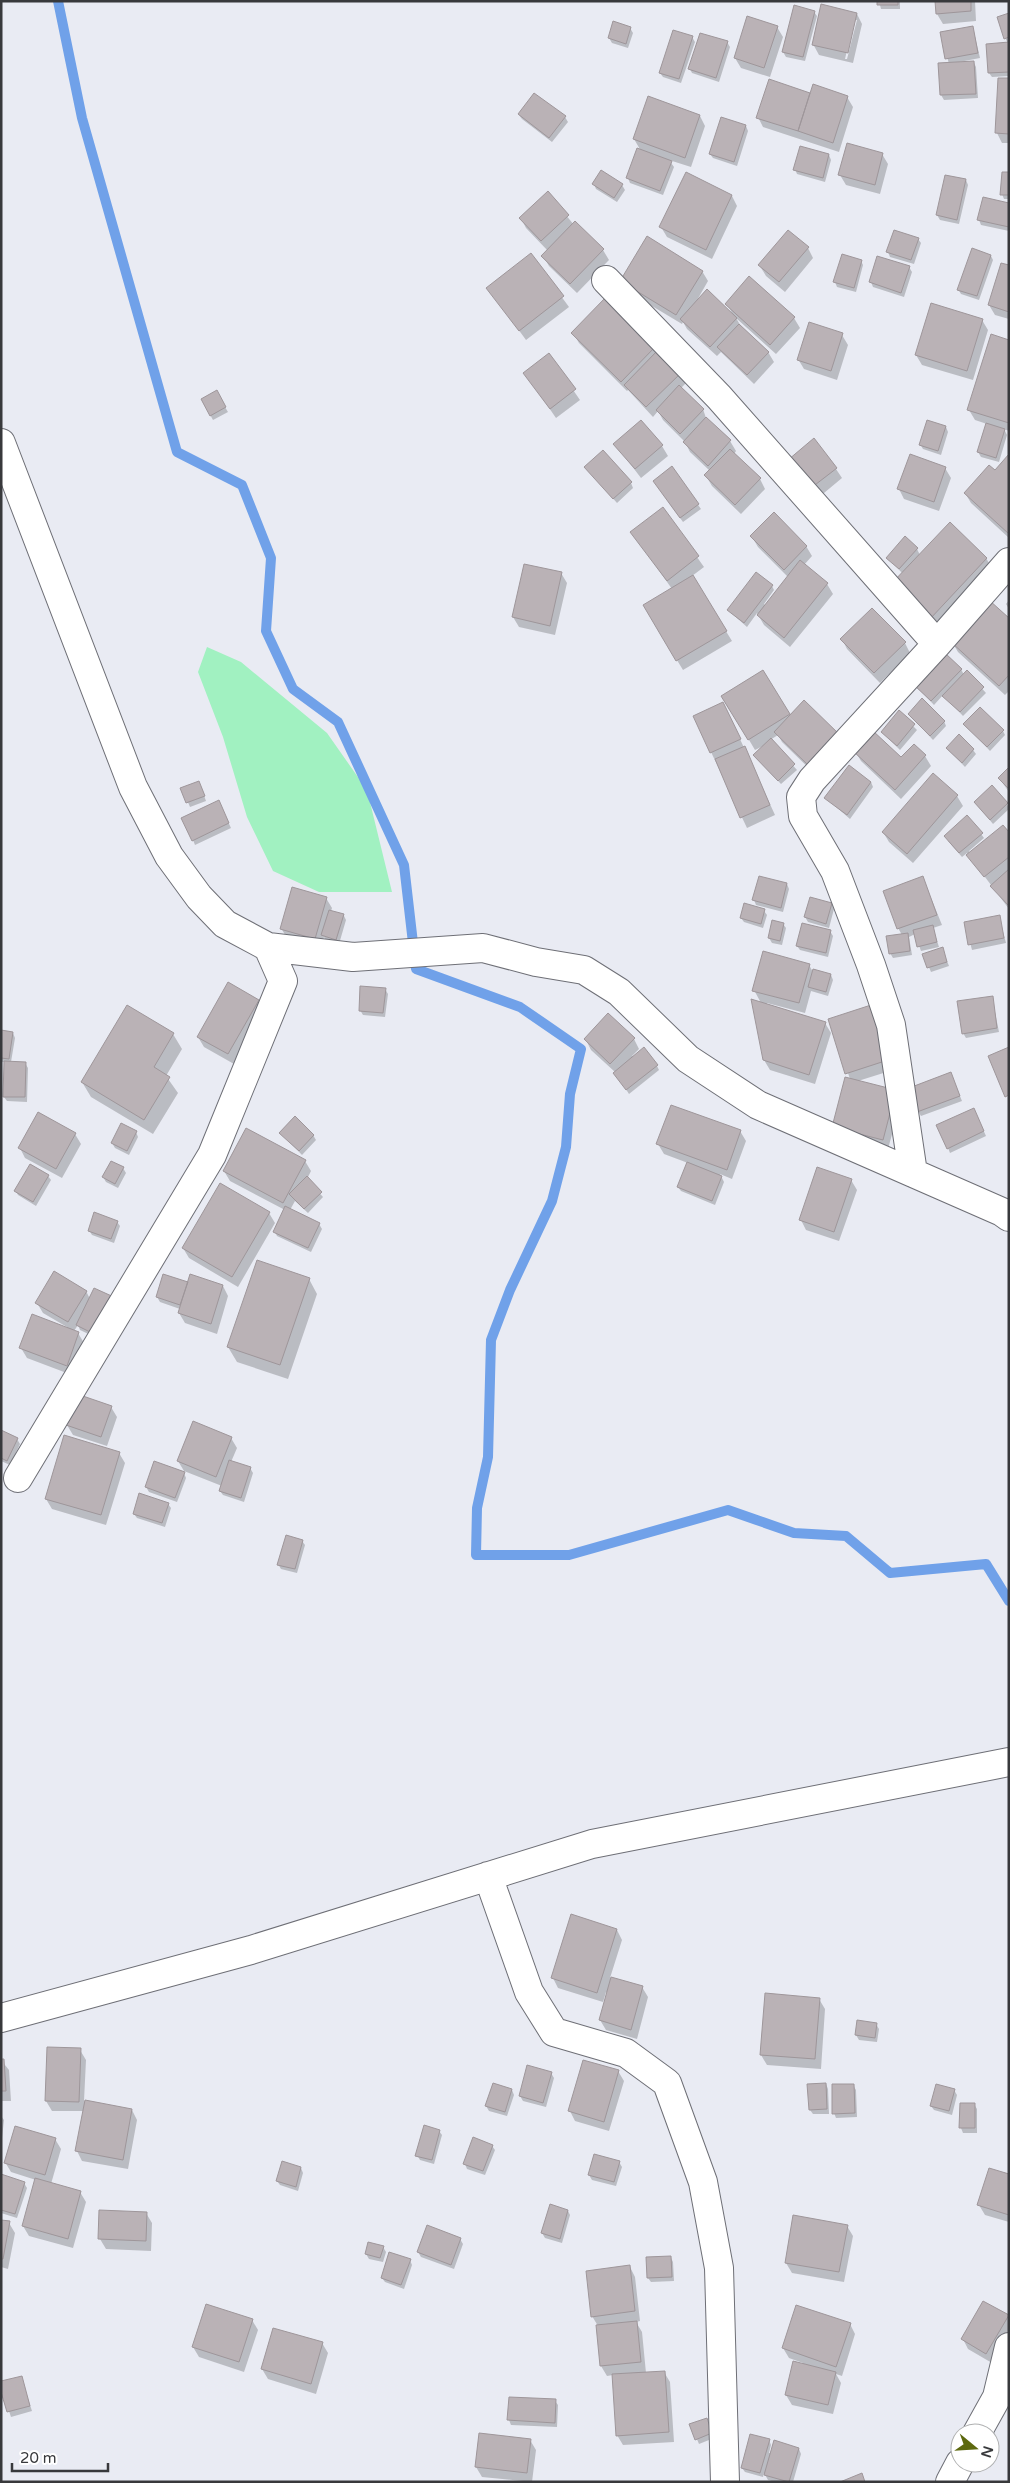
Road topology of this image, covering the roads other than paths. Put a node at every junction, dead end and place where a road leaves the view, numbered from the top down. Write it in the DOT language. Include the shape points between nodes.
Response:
graph roads {
  1 [pos="606,280"];
  2 [pos="1,443"];
  3 [pos="1009,562"];
  4 [pos="938,644"];
  5 [pos="268,947"];
  6 [pos="913,1173"];
  7 [pos="1009,1217"];
  8 [pos="18,1478"];
  9 [pos="1009,1762"];
  10 [pos="488,1876"];
  11 [pos="1,2018"];
  12 [pos="1009,2347"];
  13 [pos="982,2423"];
  14 [pos="725,2482"];
  1 -- 4 [label="street" via="720,397"];
  2 -- 5 [label="street" via="133,787 168,856 199,897 225,924"];
  3 -- 4 [label="street"];
  4 -- 6 [label="street" via="812,780 801,797 803,816 835,871 891,1025"];
  5 -- 6 [label="street" via="354,957 483,948 584,970 619,992 688,1059 758,1105"];
  5 -- 8 [label="street" via="283,981 212,1155"];
  6 -- 7 [label="street"];
  9 -- 10 [label="street" via="592,1844"];
  10 -- 11 [label="street" via="252,1950"];
  10 -- 14 [label="street" via="529,1992 554,2032 626,2053 667,2084 704,2182 719,2268"];
  12 -- 13 [label="street" via="996,2397"];
}
